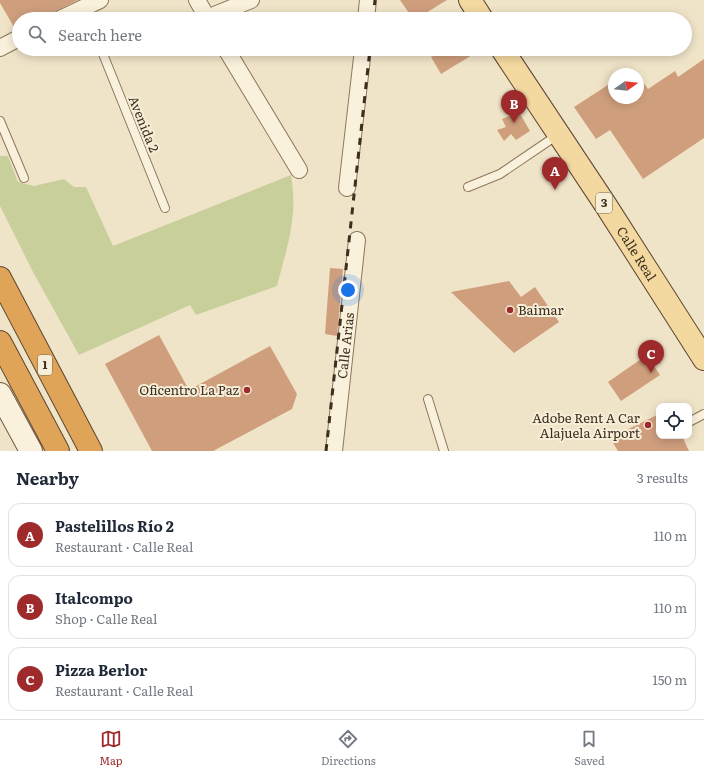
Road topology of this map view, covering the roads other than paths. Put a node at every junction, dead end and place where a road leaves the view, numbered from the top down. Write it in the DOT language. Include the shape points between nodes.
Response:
graph roads {
  1 [pos="100,0"];
  2 [pos="196,0"];
  3 [pos="251,0"];
  4 [pos="368,0"];
  5 [pos="470,0"];
  6 [pos="88,12"];
  7 [pos="204,12"];
  8 [pos="222,12"];
  9 [pos="367,12"];
  10 [pos="478,12"];
  11 [pos="12,42"];
  12 [pos="0,48"];
  13 [pos="104,56"];
  14 [pos="230,56"];
  15 [pos="361,56"];
  16 [pos="507,56"];
  17 [pos="0,121"];
  18 [pos="559,134"];
  19 [pos="299,170"];
  20 [pos="24,178"];
  21 [pos="468,187"];
  22 [pos="347,188"];
  23 [pos="165,208"];
  24 [pos="357,240"];
  25 [pos="0,278"];
  26 [pos="0,342"];
  27 [pos="704,359"];
  28 [pos="1,396"];
  29 [pos="428,399"];
  30 [pos="704,414"];
  31 [pos="692,420"];
  32 [pos="31,451"];
  33 [pos="58,451"];
  34 [pos="91,451"];
  35 [pos="334,451"];
  36 [pos="444,451"];
  1 -- 6 [label="street"];
  2 -- 7 [label="street"];
  3 -- 8 [label="street"];
  4 -- 9 [label="street"];
  5 -- 10 [label="main road"];
  11 -- 12 [label="street"];
  13 -- 23 [label="lane, Avenida 2"];
  14 -- 19 [label="street"];
  15 -- 22 [label="street"];
  16 -- 18 [label="main road, Calle Real / 3"];
  17 -- 20 [label="lane"];
  18 -- 21 [label="lane" via="500,174"];
  18 -- 27 [label="main road, Calle Real / 3"];
  24 -- 35 [label="street, Calle Arias"];
  25 -- 34 [label="highway, 1"];
  26 -- 33 [label="highway, 1"];
  28 -- 32 [label="main road"];
  29 -- 36 [label="lane"];
  30 -- 31 [label="lane"];
}
